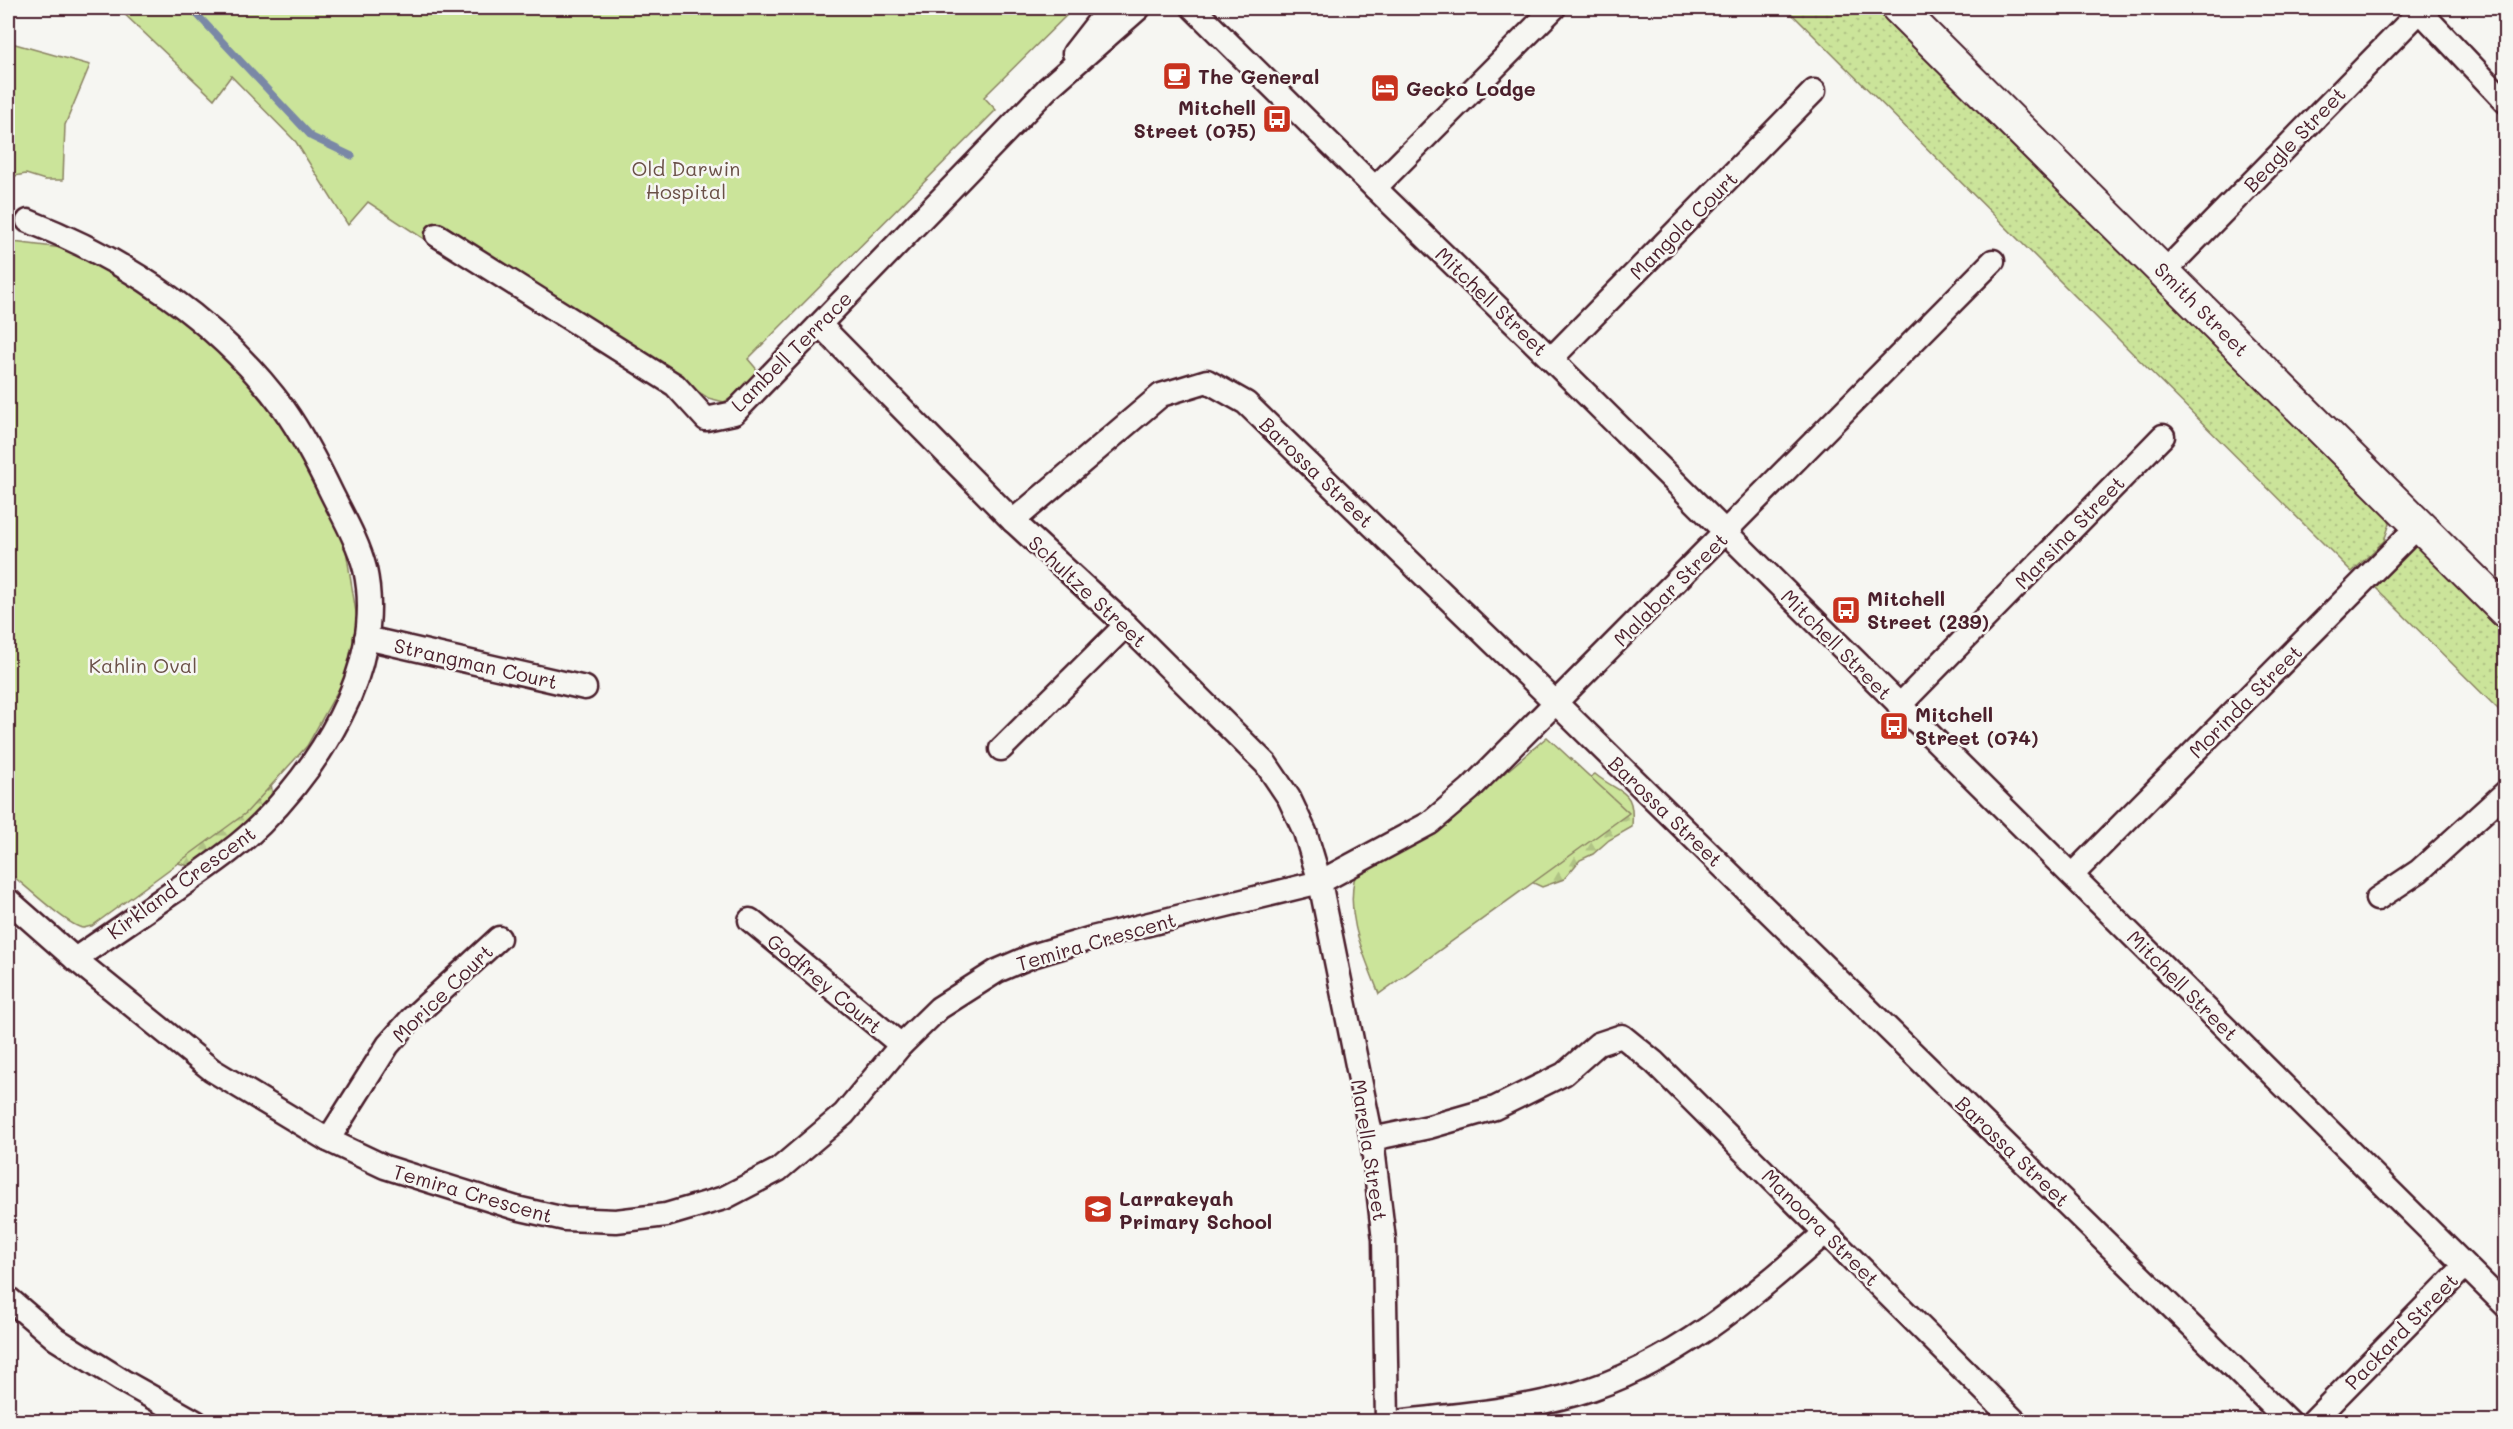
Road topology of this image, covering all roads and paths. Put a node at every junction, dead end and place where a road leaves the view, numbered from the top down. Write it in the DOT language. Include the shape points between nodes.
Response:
graph roads {
  1 [pos="1109,8"];
  2 [pos="1139,8"];
  3 [pos="1193,8"];
  4 [pos="1554,8"];
  5 [pos="1898,8"];
  6 [pos="2422,9"];
  7 [pos="1048,88"];
  8 [pos="1814,91"];
  9 [pos="2505,102"];
  10 [pos="1375,188"];
  11 [pos="28,221"];
  12 [pos="437,235"];
  13 [pos="1993,261"];
  14 [pos="2165,271"];
  15 [pos="820,325"];
  16 [pos="1551,359"];
  17 [pos="2163,436"];
  18 [pos="1014,521"];
  19 [pos="2418,526"];
  20 [pos="1725,533"];
  21 [pos="2505,612"];
  22 [pos="1126,625"];
  23 [pos="366,638"];
  24 [pos="585,688"];
  25 [pos="1556,703"];
  26 [pos="1899,705"];
  27 [pos="1000,749"];
  28 [pos="2505,792"];
  29 [pos="2072,875"];
  30 [pos="1320,882"];
  31 [pos="2377,899"];
  32 [pos="8,900"];
  33 [pos="750,920"];
  34 [pos="499,938"];
  35 [pos="75,959"];
  36 [pos="901,1045"];
  37 [pos="1372,1138"];
  38 [pos="328,1140"];
  39 [pos="1826,1232"];
  40 [pos="2464,1266"];
  41 [pos="8,1298"];
  42 [pos="2505,1306"];
  43 [pos="196,1422"];
  44 [pos="1388,1422"];
  45 [pos="1395,1422"];
  46 [pos="2016,1422"];
  47 [pos="2289,1422"];
  48 [pos="2312,1422"];
  1 -- 7 [label="street, Lambell Terrace"];
  2 -- 7 [label="street, Lambell Terrace"];
  3 -- 10 [label="street, Mitchell Street"];
  4 -- 10 [label="street"];
  5 -- 14 [label="street, Smith Street"];
  6 -- 9 [label="street"];
  6 -- 14 [label="street, Beagle Street"];
  7 -- 15 [label="street, Lambell Terrace"];
  8 -- 16 [label="street, Mangola Court"];
  10 -- 16 [label="street, Mitchell Street"];
  11 -- 23 [label="street, Kirkland Crescent" via="132,271 214,333 261,380 311,452 349,526 364,568 370,613"];
  12 -- 15 [label="street, Lambell Terrace" via="675,385 706,419 734,412"];
  13 -- 20 [label="street, Malabar Street"];
  14 -- 19 [label="street, Smith Street"];
  15 -- 18 [label="street, Schultze Street"];
  16 -- 20 [label="street, Mitchell Street"];
  17 -- 26 [label="street, Marsina Street"];
  18 -- 22 [label="street, Schultze Street"];
  18 -- 25 [label="street, Barossa Street" via="1161,395 1207,381 1246,403"];
  19 -- 21 [label="street, Smith Street"];
  19 -- 29 [label="street, Morinda Street"];
  20 -- 25 [label="street, Malabar Street"];
  20 -- 26 [label="street, Mitchell Street"];
  22 -- 27 [label="street"];
  22 -- 30 [label="street, Schultze Street" via="1266,764 1289,798 1305,832"];
  23 -- 24 [label="street, Strangman Court"];
  23 -- 35 [label="street, Kirkland Crescent" via="359,672 339,718 312,762 276,808 201,872"];
  25 -- 30 [label="street, Malabar Street" via="1430,823"];
  25 -- 47 [label="street, Barossa Street"];
  26 -- 29 [label="street, Mitchell Street"];
  28 -- 31 [label="street" via="2420,870"];
  29 -- 40 [label="street, Mitchell Street"];
  30 -- 36 [label="street, Temira Crescent" via="1032,956 967,988 939,1008"];
  30 -- 37 [label="street, Marella Street"];
  32 -- 35 [label="street, Temira Crescent"];
  33 -- 36 [label="street, Godfrey Court"];
  34 -- 38 [label="street, Morice Court" via="388,1045"];
  35 -- 38 [label="street, Temira Crescent" via="212,1070"];
  36 -- 38 [label="street, Temira Crescent" via="844,1114 778,1170 724,1198 666,1215 616,1221 542,1214 385,1167"];
  37 -- 39 [label="street, Manoora Street" via="1495,1108 1564,1074 1598,1044 1622,1036 1654,1062"];
  37 -- 44 [label="street, Marella Street" via="1384,1240"];
  39 -- 45 [label="street" via="1766,1285 1699,1335 1638,1370 1577,1393 1506,1410"];
  39 -- 46 [label="street, Manoora Street"];
  40 -- 42 [label="street, Mitchell Street"];
  40 -- 48 [label="street, Packard Street"];
  41 -- 43 [label="street" via="56,1339"];
}
